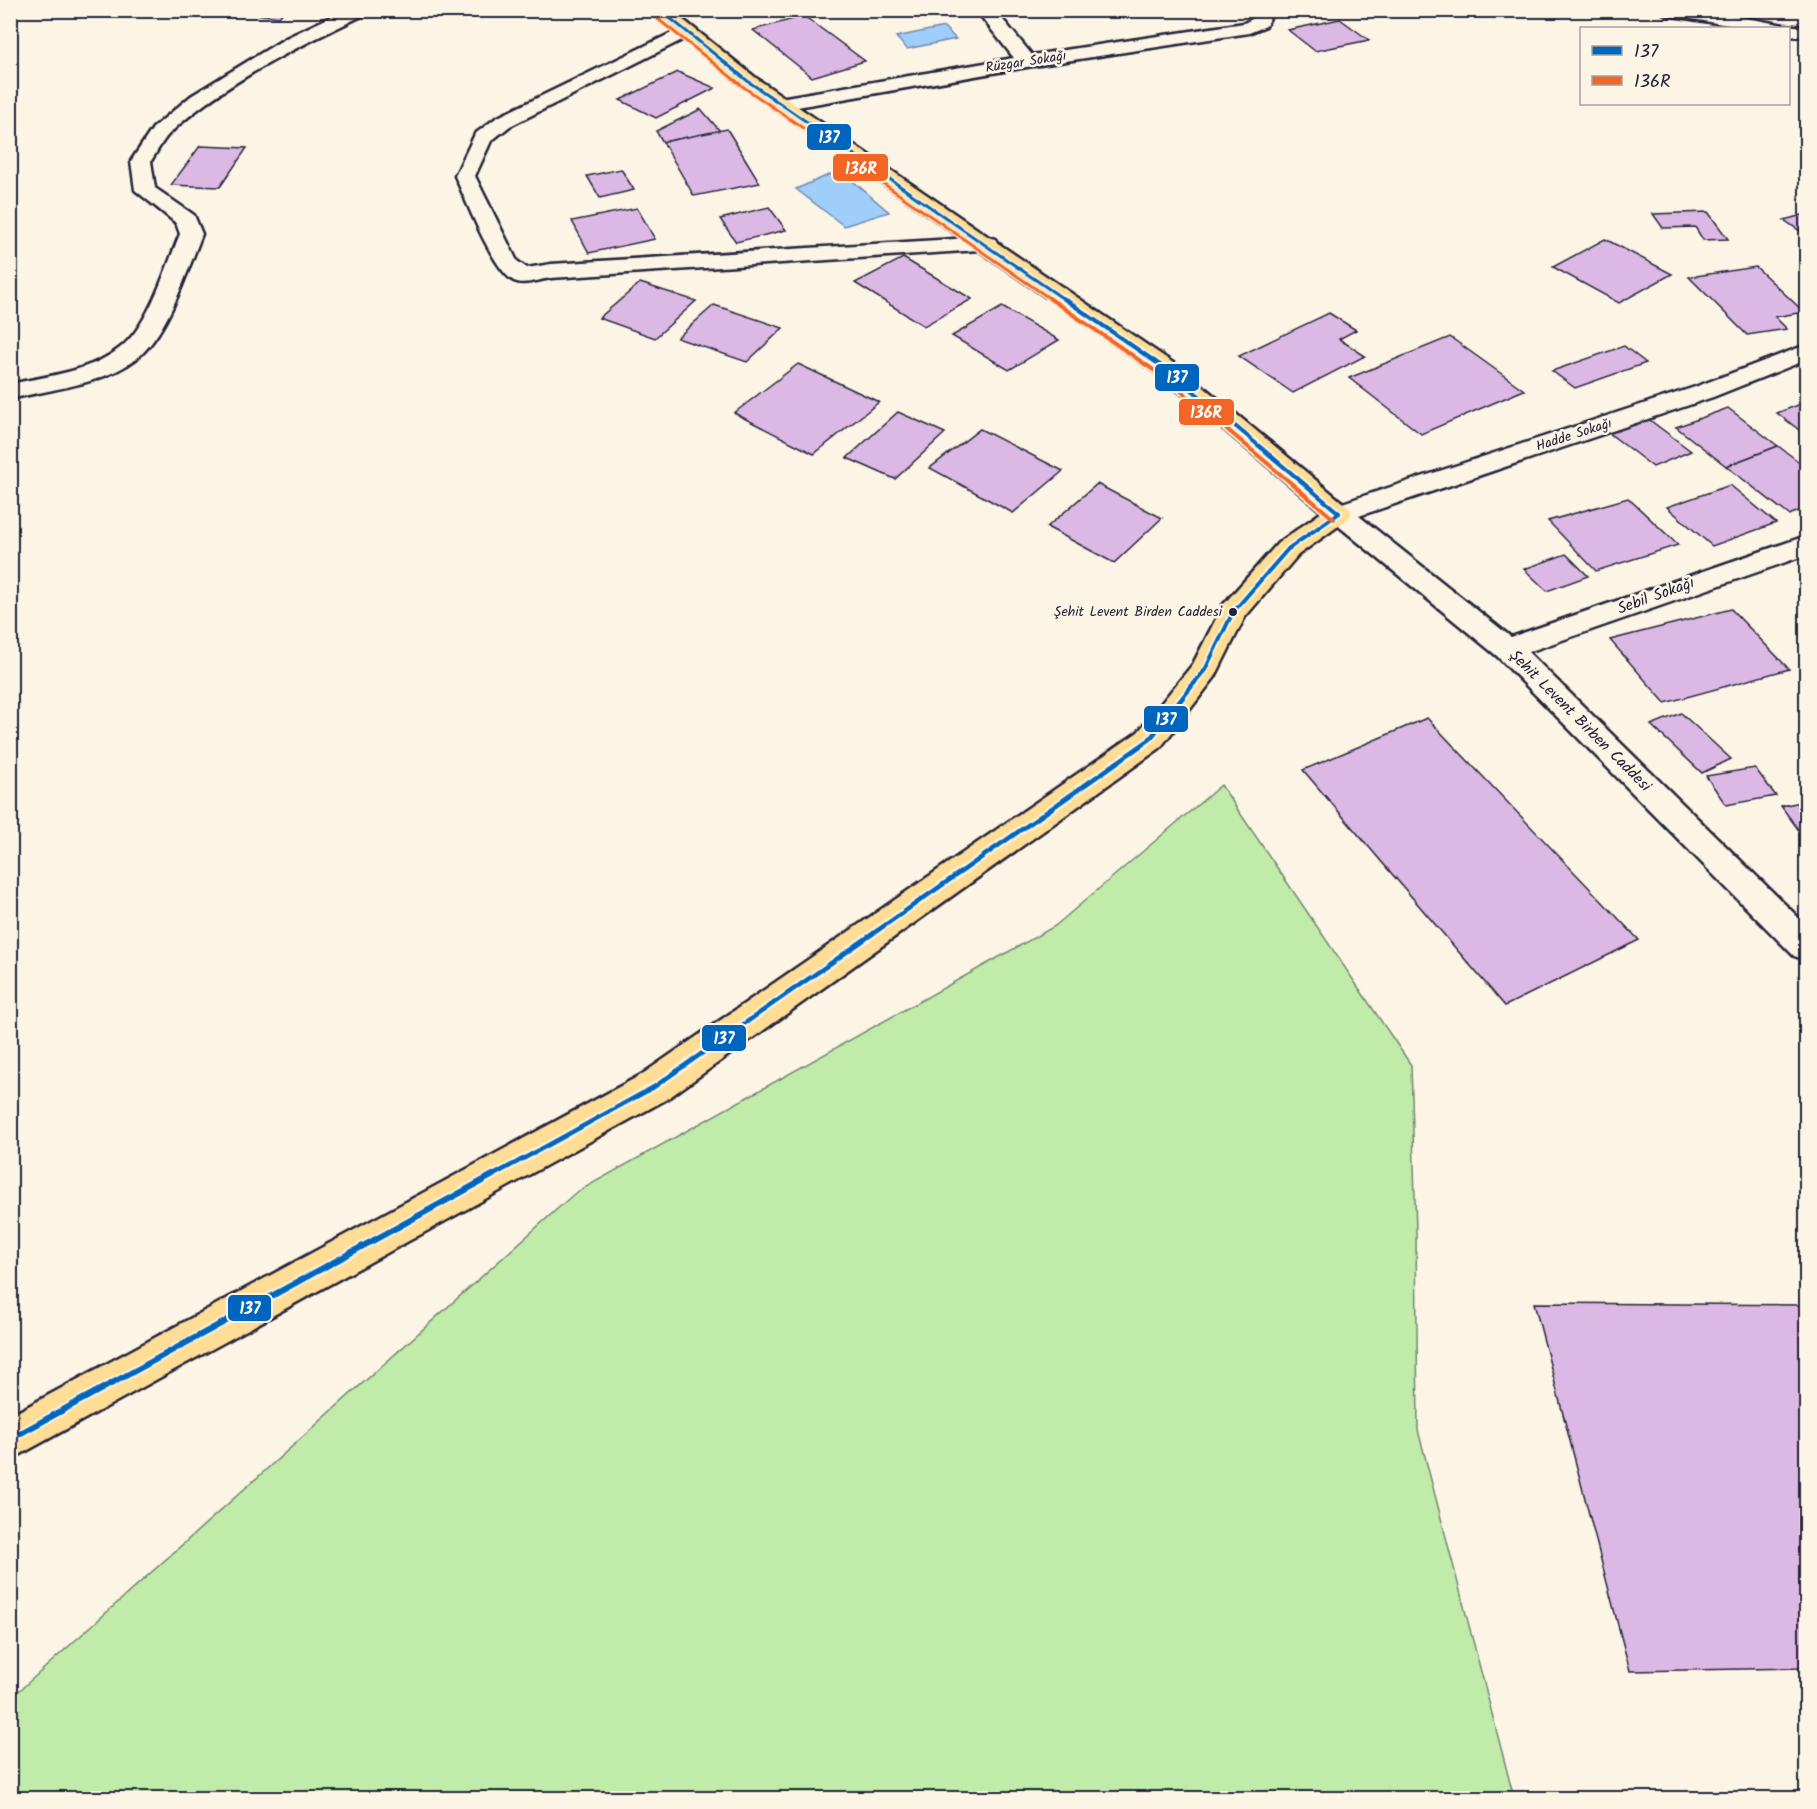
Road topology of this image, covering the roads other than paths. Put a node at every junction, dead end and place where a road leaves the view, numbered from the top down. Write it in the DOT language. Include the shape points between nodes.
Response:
graph roads {
  1 [pos="360,10"];
  2 [pos="659,10"];
  3 [pos="985,10"];
  4 [pos="1260,10"];
  5 [pos="1667,10"];
  6 [pos="1772,27"];
  7 [pos="1790,30"];
  8 [pos="684,32"];
  9 [pos="1806,32"];
  10 [pos="1027,62"];
  11 [pos="780,104"];
  12 [pos="987,244"];
  13 [pos="1806,352"];
  14 [pos="10,392"];
  15 [pos="1339,513"];
  16 [pos="1806,545"];
  17 [pos="1507,649"];
  18 [pos="1806,946"];
  19 [pos="10,1439"];
  1 -- 14 [label="street" via="293,42 198,100 160,132 141,161 145,189 186,220 190,234 153,321 130,352 98,369"];
  2 -- 8 [label="main road"];
  3 -- 10 [label="street"];
  4 -- 10 [label="street, Rüzgar Sokağı" via="1260,22 1249,28"];
  5 -- 6 [label="street"];
  7 -- 9 [label="street"];
  8 -- 11 [label="main road"];
  8 -- 12 [label="street" via="503,122 482,138 465,176 508,264 522,276"];
  10 -- 11 [label="street, Rüzgar Sokağı"];
  11 -- 12 [label="main road"];
  12 -- 15 [label="main road" via="1173,374"];
  13 -- 15 [label="street, Hadde Sokağı" via="1704,392"];
  15 -- 17 [label="street, Şehit Levent Birben Caddesi"];
  15 -- 19 [label="main road" via="1288,549 1233,612 1205,670 1149,740 654,1087"];
  16 -- 17 [label="street, Sebil Sokağı"];
  17 -- 18 [label="street, Şehit Levent Birben Caddesi"];
}
